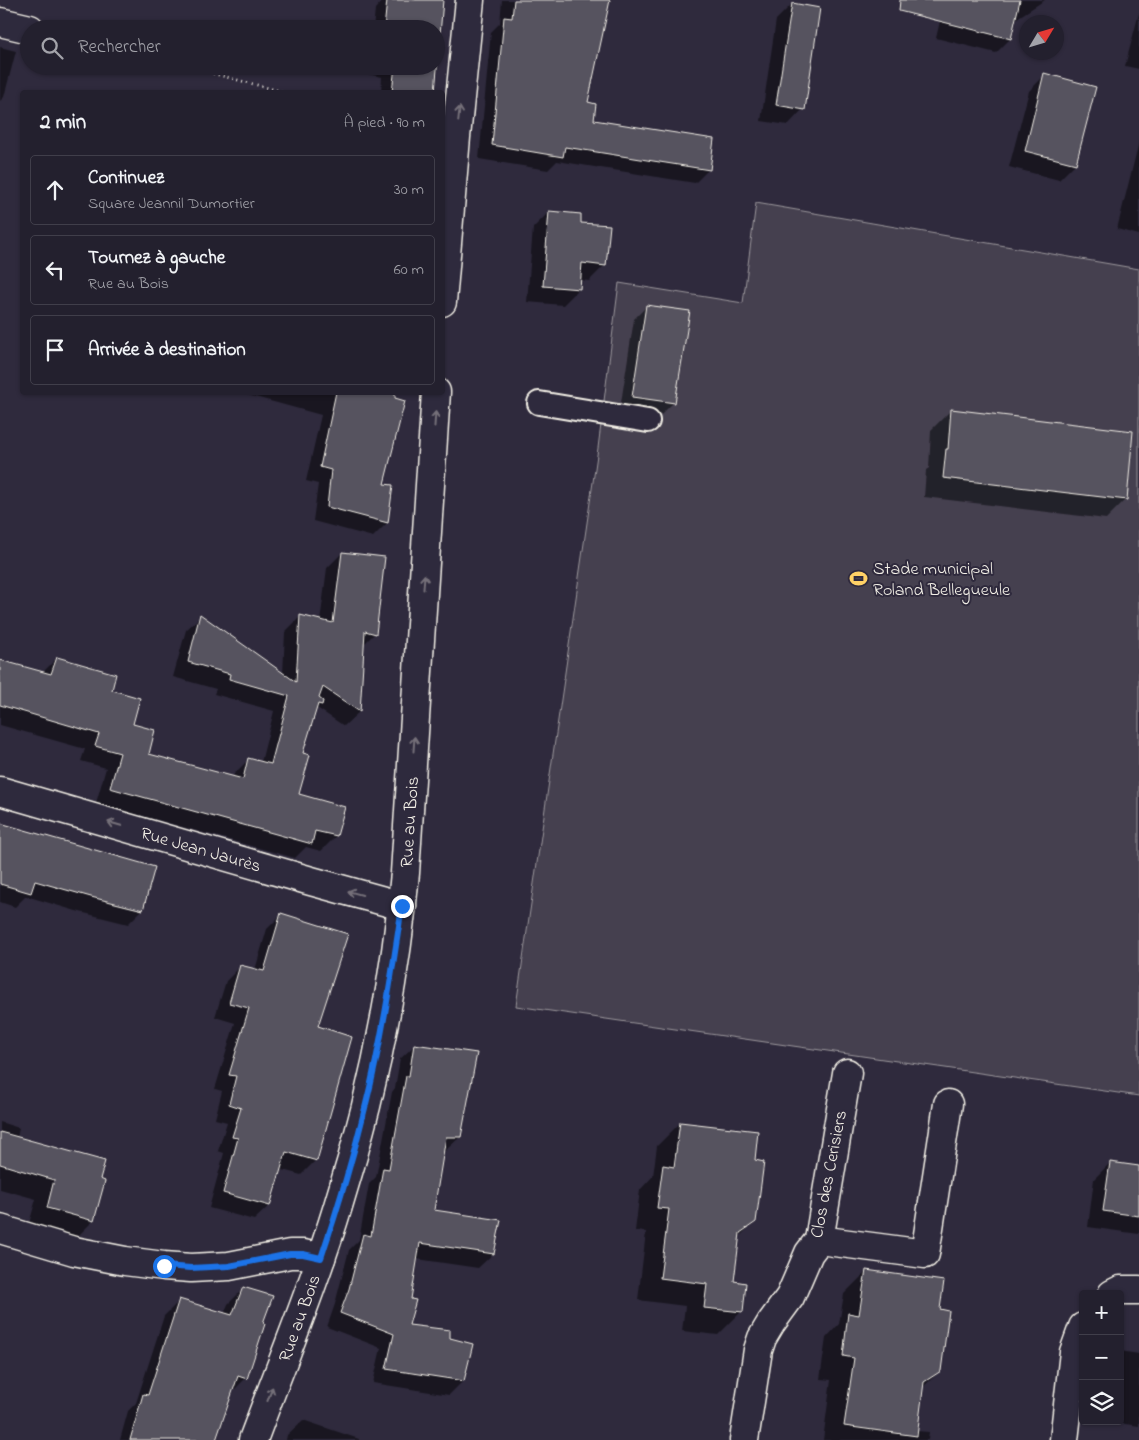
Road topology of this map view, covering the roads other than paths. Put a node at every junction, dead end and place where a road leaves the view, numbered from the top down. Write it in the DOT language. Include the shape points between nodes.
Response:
graph roads {
  1 [pos="470,0"];
  2 [pos="0,22"];
  3 [pos="20,27"];
  4 [pos="445,267"];
  5 [pos="436,395"];
  6 [pos="538,403"];
  7 [pos="648,421"];
  8 [pos="0,791"];
  9 [pos="402,906"];
  10 [pos="847,1073"];
  11 [pos="948,1104"];
  12 [pos="0,1229"];
  13 [pos="819,1240"];
  14 [pos="321,1258"];
  15 [pos="1124,1290"];
  16 [pos="1139,1290"];
  17 [pos="1080,1335"];
  18 [pos="253,1440"];
  19 [pos="744,1440"];
  20 [pos="1064,1440"];
  4 -- 1 [label="street, one-way"];
  2 -- 3 [label="street"];
  9 -- 5 [label="street, Rue au Bois, one-way"];
  6 -- 7 [label="lane"];
  9 -- 8 [label="street, Rue Jean Jaurès, one-way"];
  9 -- 14 [label="street, Rue au Bois" via="390,986 365,1107"];
  10 -- 13 [label="street, Clos des Cerisiers"];
  11 -- 13 [label="street" via="924,1254"];
  12 -- 14 [label="street" via="74,1250 164,1266 229,1266 290,1254"];
  13 -- 19 [label="street, Clos des Cerisiers" via="809,1253 790,1297 762,1338"];
  18 -- 14 [label="street, Rue au Bois, one-way"];
  15 -- 16 [label="street"];
  17 -- 20 [label="street" via="1074,1352"];
}
